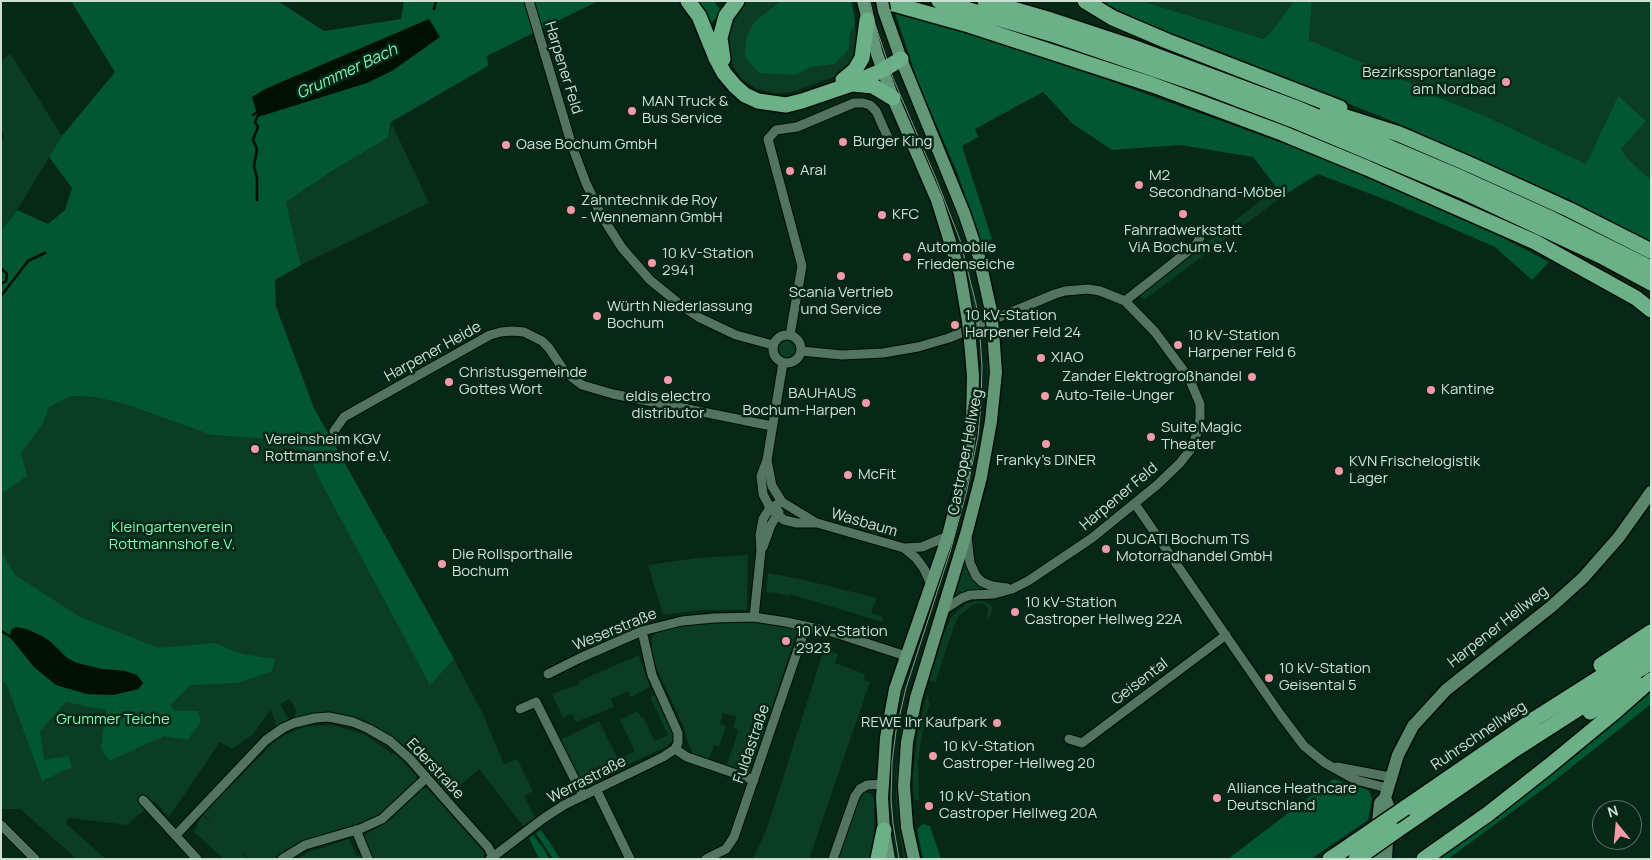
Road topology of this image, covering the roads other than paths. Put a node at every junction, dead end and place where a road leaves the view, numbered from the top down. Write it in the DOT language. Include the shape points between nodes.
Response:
graph roads {
  1 [pos="529,1"];
  2 [pos="688,1"];
  3 [pos="737,1"];
  4 [pos="863,1"];
  5 [pos="939,1"];
  6 [pos="985,1"];
  7 [pos="1085,1"];
  8 [pos="883,3"];
  9 [pos="867,20"];
  10 [pos="900,59"];
  11 [pos="882,67"];
  12 [pos="846,82"];
  13 [pos="1250,89"];
  14 [pos="893,98"];
  15 [pos="889,140"];
  16 [pos="1412,140"];
  17 [pos="1203,231"];
  18 [pos="1651,251"];
  19 [pos="1573,262"];
  20 [pos="1651,268"];
  21 [pos="1651,283"];
  22 [pos="1651,299"];
  23 [pos="1125,301"];
  24 [pos="1651,310"];
  25 [pos="790,335"];
  26 [pos="773,345"];
  27 [pos="801,351"];
  28 [pos="783,363"];
  29 [pos="772,426"];
  30 [pos="334,431"];
  31 [pos="767,460"];
  32 [pos="1651,492"];
  33 [pos="782,502"];
  34 [pos="1135,504"];
  35 [pos="770,508"];
  36 [pos="778,516"];
  37 [pos="817,524"];
  38 [pos="967,531"];
  39 [pos="948,536"];
  40 [pos="904,548"];
  41 [pos="761,550"];
  42 [pos="931,584"];
  43 [pos="1012,589"];
  44 [pos="942,611"];
  45 [pos="754,617"];
  46 [pos="806,626"];
  47 [pos="642,631"];
  48 [pos="1226,635"];
  49 [pos="1650,636"];
  50 [pos="906,656"];
  51 [pos="1651,662"];
  52 [pos="548,674"];
  53 [pos="1651,675"];
  54 [pos="1651,680"];
  55 [pos="520,709"];
  56 [pos="1069,739"];
  57 [pos="675,748"];
  58 [pos="1511,752"];
  59 [pos="426,778"];
  60 [pos="754,780"];
  61 [pos="883,784"];
  62 [pos="1387,788"];
  63 [pos="596,789"];
  64 [pos="583,796"];
  65 [pos="143,800"];
  66 [pos="1,825"];
  67 [pos="356,830"];
  68 [pos="884,830"];
  69 [pos="176,834"];
  70 [pos="1352,853"];
  71 [pos="493,858"];
  72 [pos="1378,858"];
  73 [pos="35,859"];
  74 [pos="197,859"];
  75 [pos="282,859"];
  76 [pos="368,859"];
  77 [pos="630,859"];
  78 [pos="706,859"];
  79 [pos="833,859"];
  80 [pos="878,859"];
  81 [pos="888,859"];
  82 [pos="914,859"];
  83 [pos="1330,859"];
  84 [pos="1424,859"];
  1 -- 26 [label="street, Harpener Feld" via="577,160 593,199 622,248 650,280 700,318 730,332"];
  2 -- 12 [label="highway" via="699,16 724,73 745,95 758,101 786,105 802,102"];
  3 -- 12 [label="highway" via="726,16 720,38 725,63 743,86 759,95 785,99"];
  4 -- 9 [label="main road, Castroper Hellweg"];
  5 -- 21 [label="highway" via="1069,40 1298,122 1460,190"];
  6 -- 13 [label="highway" via="1113,40"];
  7 -- 16 [label="highway" via="1113,18 1160,38 1400,131"];
  8 -- 10 [label="main road, Castroper Hellweg"];
  8 -- 19 [label="highway" via="969,25 1153,85 1273,129 1452,204"];
  9 -- 11 [label="main road, Castroper Hellweg"];
  9 -- 12 [label="highway" via="862,58"];
  10 -- 11 [label="highway"];
  10 -- 38 [label="main road, Castroper Hellweg, bridge" via="964,213 979,257 994,331 996,372 993,402 981,477"];
  11 -- 12 [label="highway"];
  11 -- 14 [label="main road, Castroper Hellweg"];
  12 -- 14 [label="highway" via="873,86"];
  13 -- 16 [label="highway" via="1275,93"];
  13 -- 20 [label="highway" via="1464,179"];
  14 -- 39 [label="main road, Castroper Hellweg, bridge" via="937,200 958,266 968,321 973,376 972,421 965,468"];
  15 -- 25 [label="street" via="876,110 870,105 854,103 797,127 776,130 768,140 802,266"];
  16 -- 18 [label="highway" via="1561,206"];
  17 -- 23 [label="street" via="1196,245"];
  19 -- 22 [label="highway" via="1613,278"];
  19 -- 24 [label="highway"];
  23 -- 27 [label="street, Harpener Feld" via="1088,289 1065,291 949,338 918,347 842,355"];
  23 -- 34 [label="street, Harpener Feld" via="1177,361 1196,390 1200,404 1198,427 1190,449 1180,463"];
  25 -- 26 [label="street" via="778,338"];
  25 -- 27 [label="street" via="796,339"];
  26 -- 28 [label="street" via="775,358"];
  27 -- 28 [label="street" via="796,360"];
  28 -- 29 [label="street"];
  29 -- 30 [label="street, Harpener Heide" via="582,385 566,372 542,341 524,332 512,331 490,335 404,383 344,417"];
  29 -- 31 [label="street"];
  31 -- 33 [label="street" via="772,486"];
  31 -- 35 [label="street" via="761,487"];
  32 -- 62 [label="main road, Harpener Hellweg" via="1619,537 1583,578 1457,680 1429,707 1406,736"];
  33 -- 35 [label="street"];
  33 -- 36 [label="street"];
  33 -- 37 [label="street, Wasbaum"];
  34 -- 43 [label="street, Harpener Feld" via="1074,550"];
  34 -- 48 [label="street"];
  35 -- 36 [label="street, Wasbaum"];
  35 -- 41 [label="street" via="763,519"];
  36 -- 37 [label="street, Wasbaum" via="797,523"];
  36 -- 41 [label="street"];
  37 -- 40 [label="street, Wasbaum"];
  38 -- 43 [label="street" via="970,563 976,576 992,586"];
  38 -- 44 [label="main road, Castroper Hellweg"];
  39 -- 40 [label="street, Wasbaum" via="922,547"];
  39 -- 42 [label="main road, Castroper Hellweg"];
  40 -- 42 [label="street, Wasbaum" via="916,558"];
  41 -- 45 [label="street"];
  42 -- 50 [label="main road, Castroper Hellweg"];
  43 -- 44 [label="street, Harpener Feld" via="970,595"];
  44 -- 82 [label="main road, Castroper Hellweg" via="916,698 905,756 906,811"];
  45 -- 46 [label="street, Weserstraße"];
  45 -- 47 [label="street, Weserstraße" via="687,620"];
  46 -- 50 [label="street, Weserstraße"];
  46 -- 60 [label="street, Fuldastraße"];
  47 -- 52 [label="street, Weserstraße"];
  47 -- 57 [label="street" via="652,674 678,733"];
  48 -- 56 [label="street, Geisental" via="1082,744"];
  48 -- 62 [label="street" via="1304,746 1325,763 1356,780"];
  49 -- 70 [label="highway, Ruhrschnellweg, bridge" via="1405,808"];
  50 -- 61 [label="main road, Castroper Hellweg" via="891,706"];
  51 -- 58 [label="highway, Ruhrschnellweg"];
  53 -- 58 [label="highway"];
  54 -- 84 [label="highway" via="1549,766"];
  55 -- 64 [label="street" via="536,702"];
  57 -- 60 [label="street" via="687,757"];
  57 -- 63 [label="street, Werrastraße"];
  58 -- 70 [label="highway, Ruhrschnellweg, bridge" via="1405,825"];
  59 -- 67 [label="street" via="382,819"];
  59 -- 69 [label="street, Ederstraße" via="390,741 369,729 329,717 301,720 266,740"];
  59 -- 71 [label="street, Ederstraße" via="488,847"];
  60 -- 78 [label="street, Fuldastraße" via="731,843"];
  61 -- 68 [label="main road, Castroper Hellweg"];
  61 -- 79 [label="street" via="867,785 855,796"];
  62 -- 72 [label="main road, Harpener Hellweg" via="1378,811"];
  63 -- 64 [label="street, Werrastraße"];
  63 -- 77 [label="street"];
  64 -- 71 [label="street, Werrastraße" via="544,818"];
  65 -- 69 [label="street"];
  66 -- 73 [label="street"];
  67 -- 75 [label="street" via="305,845"];
  67 -- 76 [label="street"];
  68 -- 80 [label="highway"];
  68 -- 81 [label="main road, Castroper Hellweg"];
  69 -- 74 [label="street"];
  70 -- 83 [label="highway, Ruhrschnellweg"];
}
